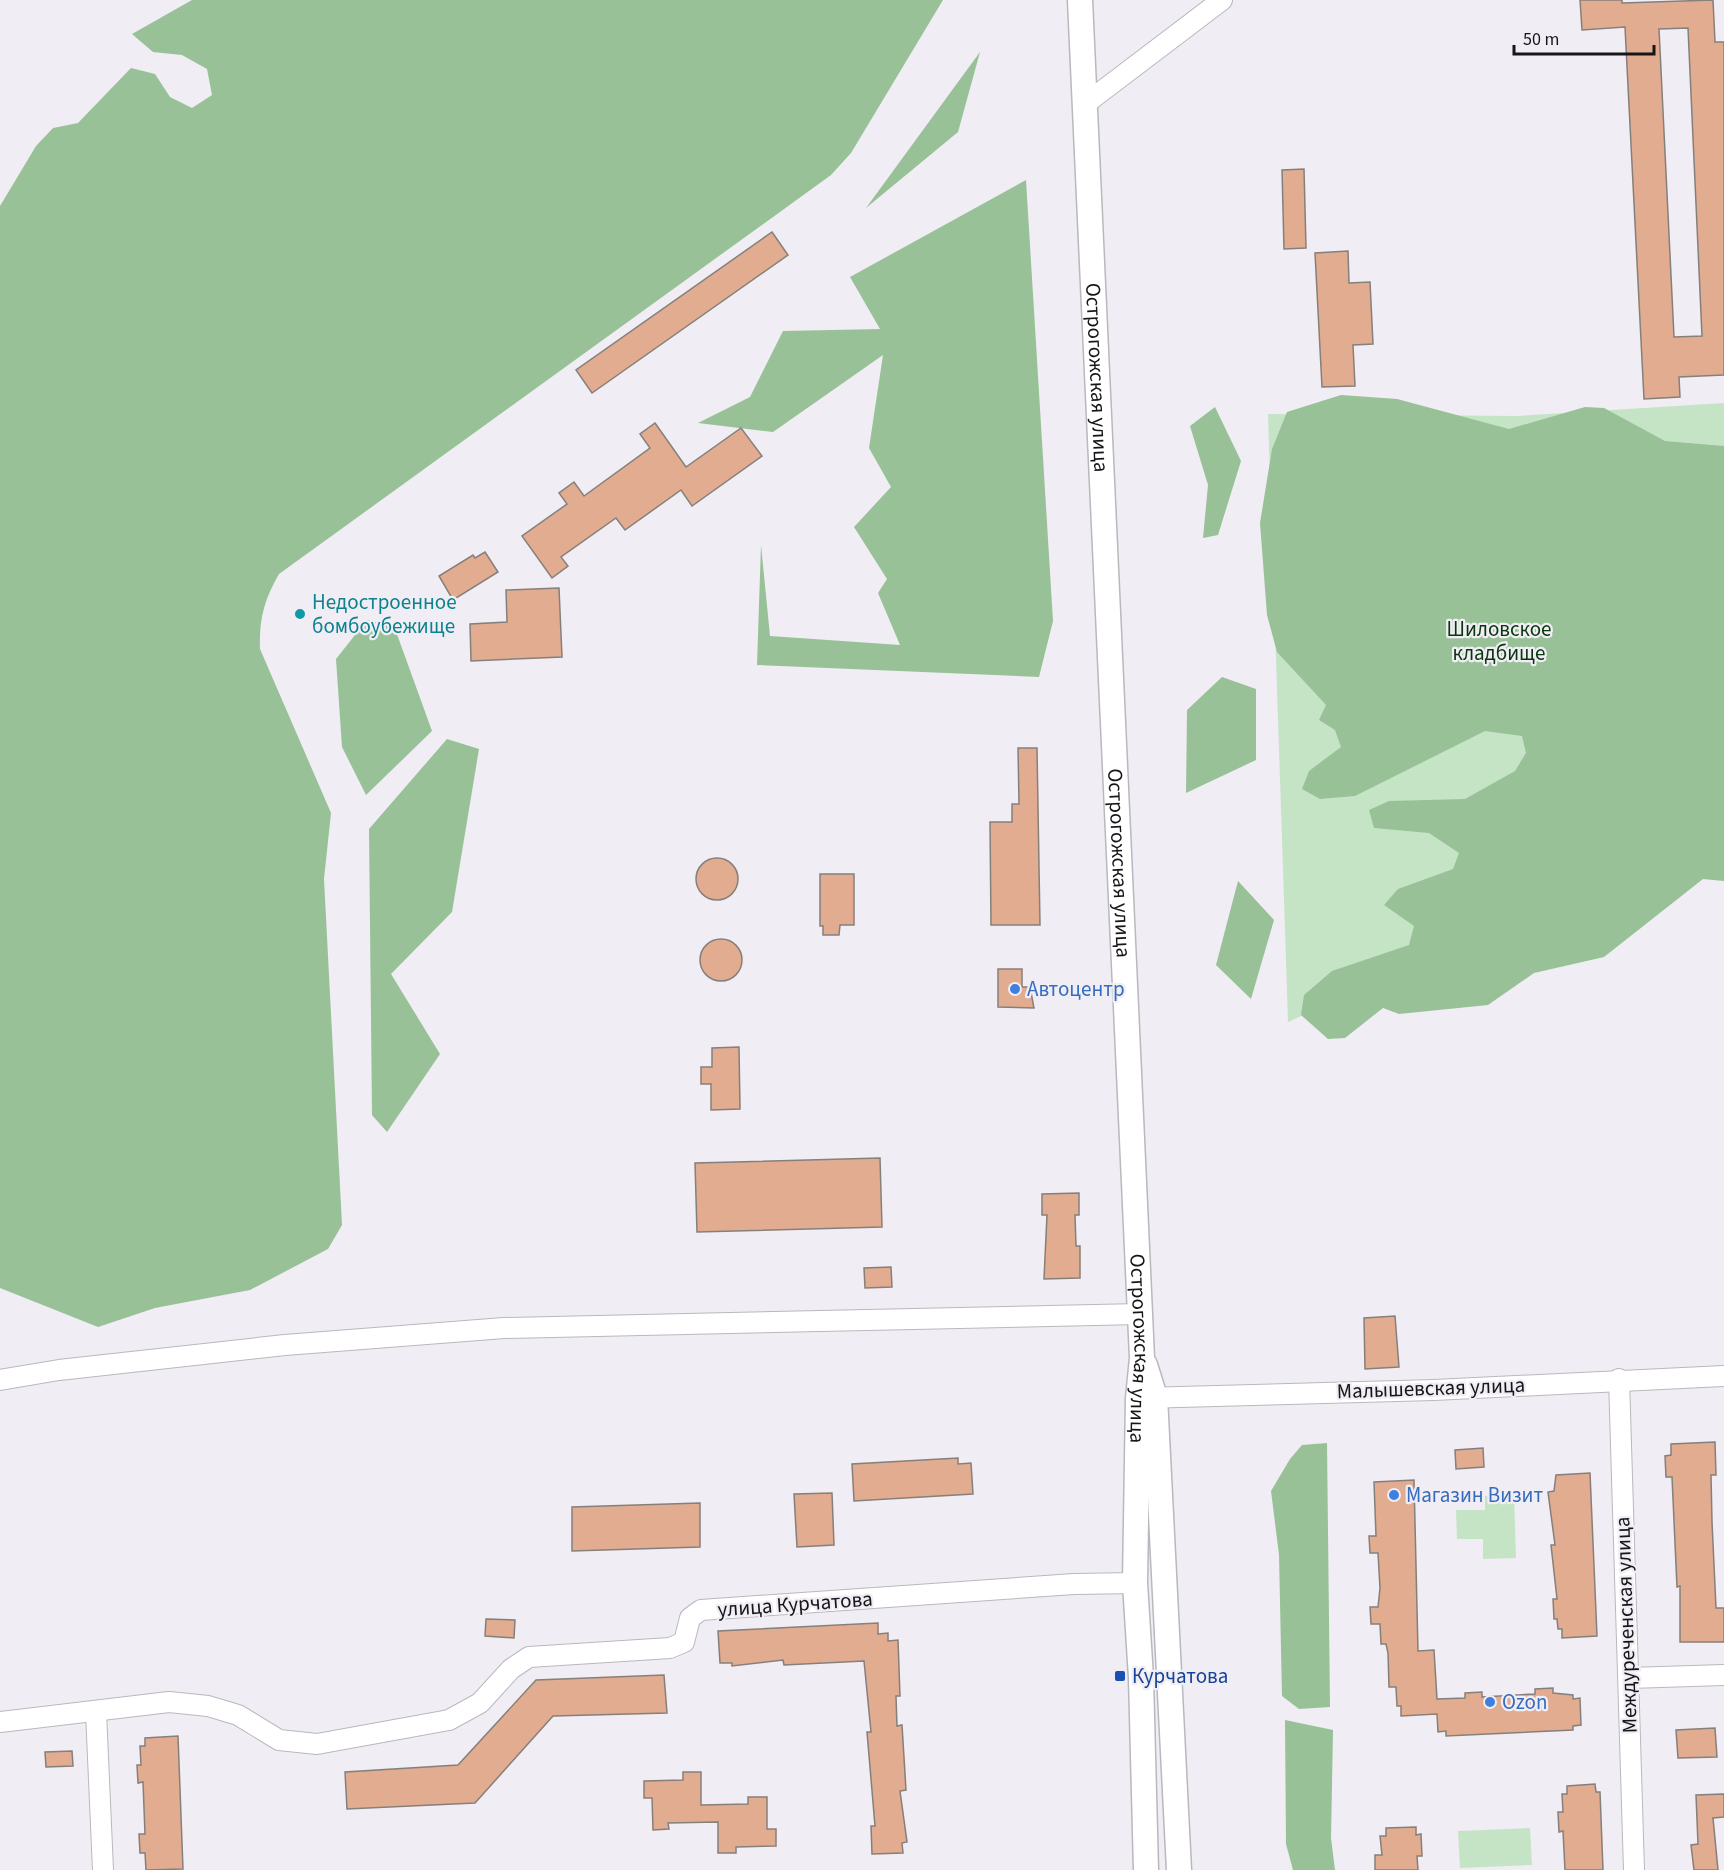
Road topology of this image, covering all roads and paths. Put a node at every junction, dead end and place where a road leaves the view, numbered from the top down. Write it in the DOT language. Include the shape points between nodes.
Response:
graph roads {
  1 [pos="1080,0"];
  2 [pos="1222,0"];
  3 [pos="1085,104"];
  4 [pos="1140,1314"];
  5 [pos="1724,1376"];
  6 [pos="1619,1379"];
  7 [pos="0,1380"];
  8 [pos="1147,1397"];
  9 [pos="1135,1583"];
  10 [pos="1724,1675"];
  11 [pos="1629,1678"];
  12 [pos="96,1712"];
  13 [pos="0,1722"];
  14 [pos="103,1870"];
  15 [pos="1146,1870"];
  16 [pos="1179,1870"];
  17 [pos="1634,1870"];
  1 -- 3 [label="street, Острогожская улица"];
  2 -- 3 [label="street"];
  3 -- 4 [label="street, Острогожская улица"];
  4 -- 7 [label="street" via="504,1328 285,1345"];
  4 -- 8 [label="street, Острогожская улица"];
  5 -- 6 [label="street, Малышевская улица"];
  6 -- 8 [label="street, Малышевская улица" via="1434,1390"];
  6 -- 11 [label="street, Междуреченская улица"];
  8 -- 9 [label="street, Острогожская улица"];
  8 -- 16 [label="street"];
  9 -- 12 [label="street, улица Курчатова" via="700,1610 690,1618 684,1642 669,1648 529,1657 511,1669 480,1703 449,1720 317,1744 279,1740 238,1715 208,1706 169,1702"];
  9 -- 15 [label="street, Острогожская улица"];
  10 -- 11 [label="street"];
  11 -- 17 [label="street, Междуреченская улица"];
  12 -- 13 [label="street"];
  12 -- 14 [label="street"];
}
